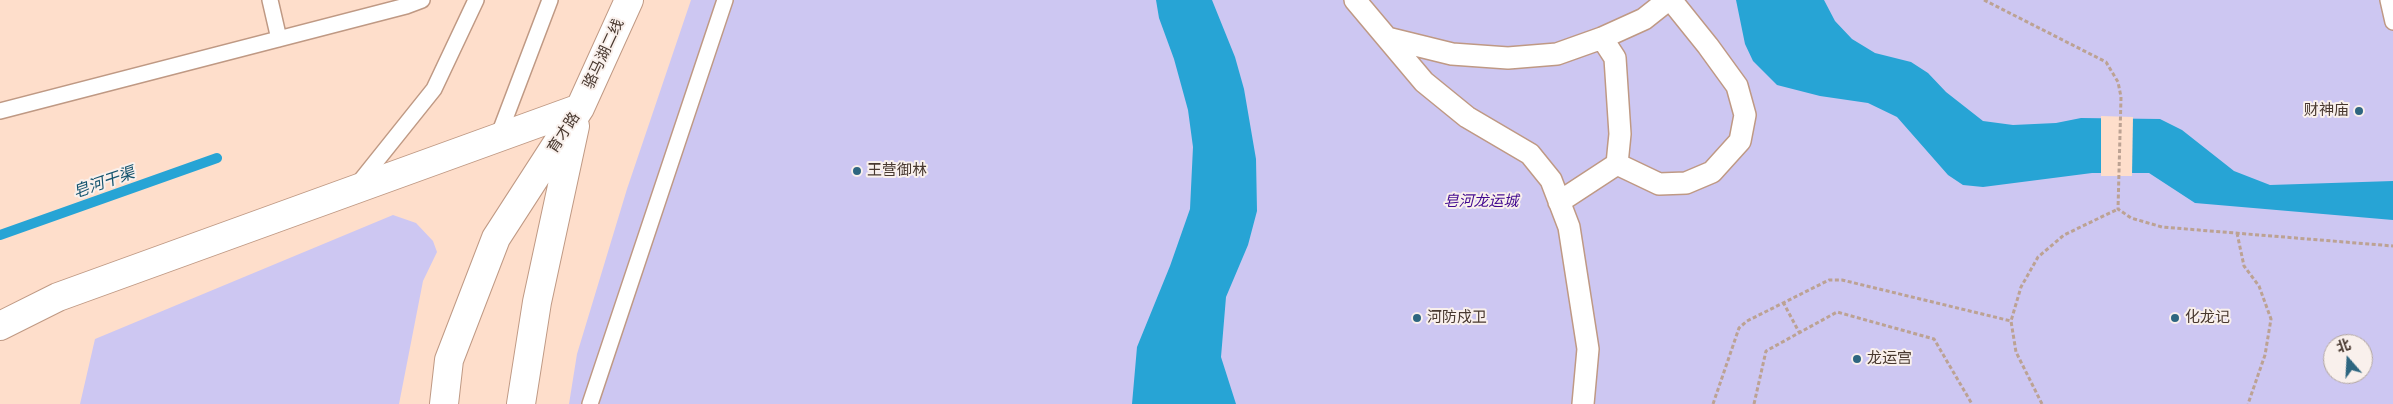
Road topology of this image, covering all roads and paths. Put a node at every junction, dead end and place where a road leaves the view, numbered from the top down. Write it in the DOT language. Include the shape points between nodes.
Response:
graph roads {
  1 [pos="270,0"];
  2 [pos="422,0"];
  3 [pos="476,0"];
  4 [pos="550,0"];
  5 [pos="629,0"];
  6 [pos="725,0"];
  7 [pos="1355,0"];
  8 [pos="1669,0"];
  9 [pos="1984,0"];
  10 [pos="2388,0"];
  11 [pos="2393,22"];
  12 [pos="1387,38"];
  13 [pos="1602,38"];
  14 [pos="279,39"];
  15 [pos="580,108"];
  16 [pos="0,112"];
  17 [pos="498,137"];
  18 [pos="1617,164"];
  19 [pos="354,189"];
  20 [pos="1559,202"];
  21 [pos="2118,209"];
  22 [pos="2237,233"];
  23 [pos="2393,246"];
  24 [pos="1783,302"];
  25 [pos="2011,321"];
  26 [pos="0,326"];
  27 [pos="1799,332"];
  28 [pos="444,404"];
  29 [pos="520,404"];
  30 [pos="590,404"];
  31 [pos="1583,404"];
  32 [pos="1713,404"];
  33 [pos="1754,404"];
  34 [pos="1972,404"];
  35 [pos="2042,404"];
  36 [pos="2248,404"];
  1 -- 14 [label="lane"];
  2 -- 14 [label="lane"];
  3 -- 19 [label="lane" via="434,89"];
  4 -- 17 [label="lane"];
  5 -- 15 [label="street, 骆马湖二线"];
  6 -- 30 [label="lane"];
  7 -- 12 [label="street"];
  8 -- 13 [label="street" via="1644,18"];
  8 -- 18 [label="street" via="1737,86 1745,115 1740,141 1712,172 1686,183 1659,184"];
  9 -- 21 [label="path" via="2106,62 2118,82 2121,97"];
  10 -- 11 [label="lane"];
  12 -- 13 [label="street" via="1452,54 1508,58 1558,54"];
  12 -- 20 [label="street" via="1424,82 1467,117 1530,154 1551,180"];
  13 -- 18 [label="street" via="1615,58 1620,134"];
  14 -- 16 [label="lane"];
  15 -- 17 [label="street"];
  15 -- 28 [label="street, 育才路" via="496,238 449,360"];
  15 -- 29 [label="street, 育才路" via="537,302"];
  17 -- 19 [label="street"];
  18 -- 20 [label="street"];
  19 -- 26 [label="street" via="58,297"];
  20 -- 31 [label="street" via="1569,227 1588,349"];
  21 -- 22 [label="path" via="2131,218 2162,227"];
  21 -- 25 [label="path" via="2064,235 2038,257 2021,287"];
  22 -- 23 [label="path"];
  22 -- 36 [label="path" via="2244,266 2259,286 2271,319 2265,355"];
  24 -- 25 [label="path" via="1818,284 1842,280"];
  24 -- 27 [label="path"];
  24 -- 32 [label="path" via="1739,328"];
  25 -- 35 [label="path" via="2016,352"];
  27 -- 33 [label="path" via="1766,351"];
  27 -- 34 [label="path" via="1837,312 1934,339"];
}
